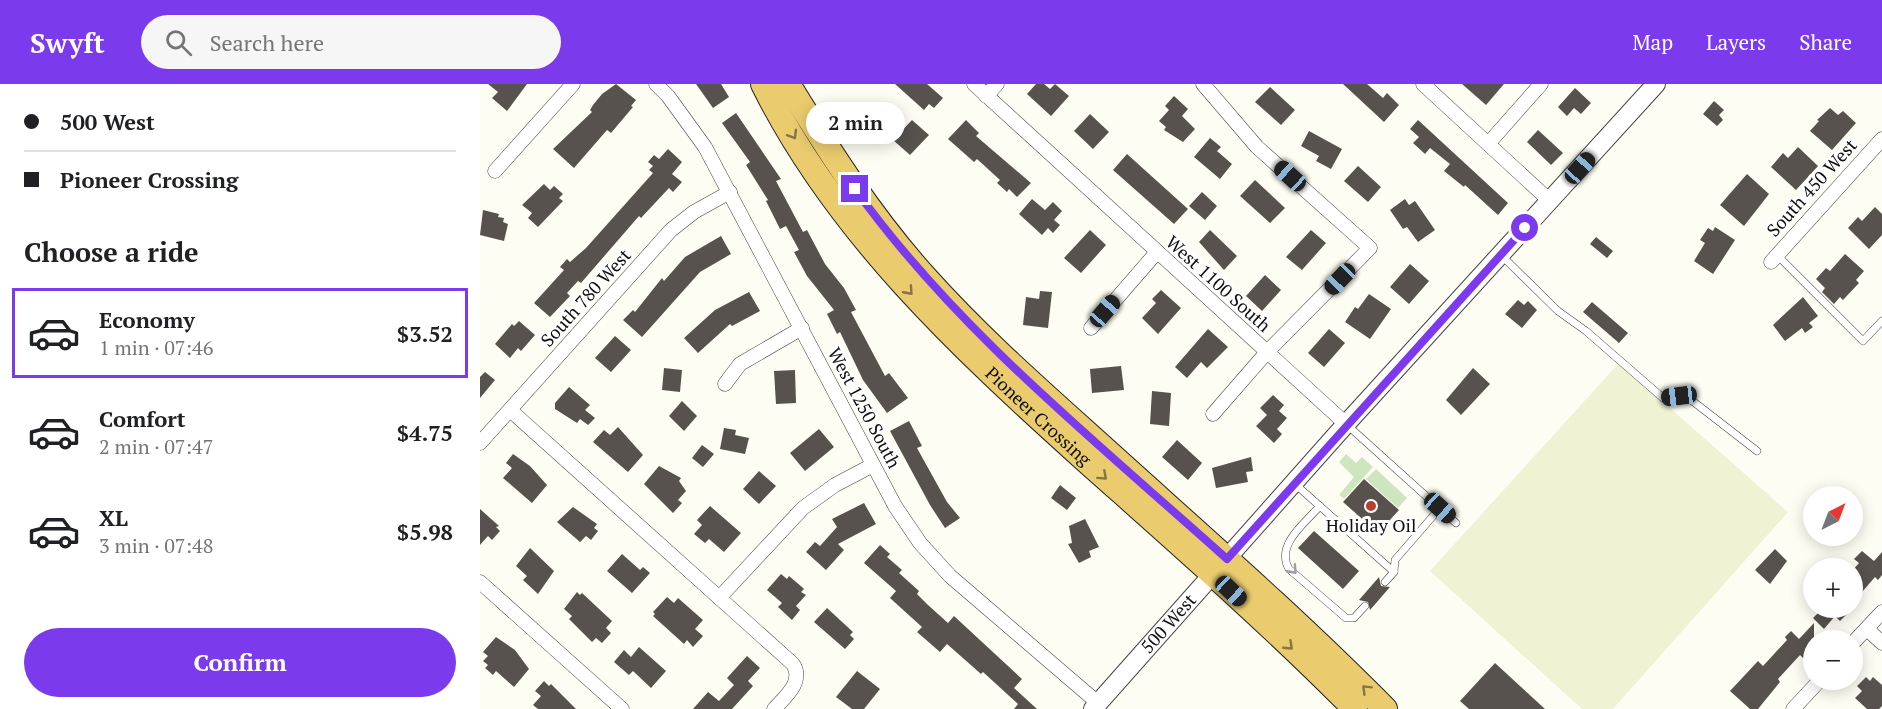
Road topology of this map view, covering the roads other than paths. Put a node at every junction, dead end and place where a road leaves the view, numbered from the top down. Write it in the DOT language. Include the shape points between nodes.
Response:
graph roads {
  1 [pos="573,84"];
  2 [pos="656,84"];
  3 [pos="764,84"];
  4 [pos="788,84"];
  5 [pos="974,84"];
  6 [pos="997,84"];
  7 [pos="1203,84"];
  8 [pos="1423,84"];
  9 [pos="1541,84"];
  10 [pos="1656,84"];
  11 [pos="986,96"];
  12 [pos="1882,139"];
  13 [pos="1488,144"];
  14 [pos="495,171"];
  15 [pos="730,192"];
  16 [pos="1550,201"];
  17 [pos="1157,252"];
  18 [pos="1501,255"];
  19 [pos="1774,259"];
  20 [pos="1882,321"];
  21 [pos="802,328"];
  22 [pos="1091,328"];
  23 [pos="1267,352"];
  24 [pos="724,384"];
  25 [pos="510,410"];
  26 [pos="1213,414"];
  27 [pos="1346,424"];
  28 [pos="480,443"];
  29 [pos="1757,451"];
  30 [pos="873,465"];
  31 [pos="1293,483"];
  32 [pos="1320,506"];
  33 [pos="1440,508"];
  34 [pos="1456,523"];
  35 [pos="1220,567"];
  36 [pos="1394,572"];
  37 [pos="480,582"];
  38 [pos="1385,582"];
  39 [pos="719,598"];
  40 [pos="1365,606"];
  41 [pos="1882,612"];
  42 [pos="1867,629"];
  43 [pos="1863,633"];
  44 [pos="1882,643"];
  45 [pos="1811,690"];
  46 [pos="1096,706"];
  47 [pos="622,709"];
  48 [pos="774,709"];
  49 [pos="1355,709"];
  50 [pos="1386,709"];
  51 [pos="1793,709"];
  1 -- 14 [label="street"];
  2 -- 15 [label="street, West 1250 South" via="705,147"];
  3 -- 35 [label="highway, Pioneer Crossing, one-way" via="815,171 907,289 985,369"];
  4 -- 35 [label="highway, Pioneer Crossing" via="839,166 923,275 1002,357"];
  5 -- 11 [label="street, West 1100 South"];
  6 -- 11 [label="street"];
  7 -- 23 [label="street" via="1257,147 1370,248"];
  8 -- 13 [label="street"];
  9 -- 13 [label="street"];
  10 -- 16 [label="street, 500 West"];
  11 -- 17 [label="street, West 1100 South"];
  12 -- 19 [label="street, South 450 West"];
  13 -- 16 [label="street"];
  15 -- 21 [label="street, West 1250 South"];
  15 -- 25 [label="street, South 780 West" via="693,212 671,230"];
  16 -- 18 [label="street, 500 West"];
  17 -- 22 [label="street"];
  17 -- 23 [label="street, West 1100 South"];
  18 -- 27 [label="street, 500 West"];
  18 -- 29 [label="lane" via="1558,311 1663,398 1690,399"];
  19 -- 20 [label="lane" via="1863,341"];
  21 -- 24 [label="street" via="740,364"];
  21 -- 30 [label="street, West 1250 South"];
  23 -- 26 [label="street"];
  23 -- 27 [label="street, West 1100 South"];
  25 -- 28 [label="street, South 780 West"];
  25 -- 39 [label="street"];
  27 -- 31 [label="street, 500 West"];
  27 -- 33 [label="lane, West 1100 South"];
  30 -- 39 [label="street" via="803,508"];
  30 -- 46 [label="street, West 1250 South" via="920,543 950,576"];
  31 -- 32 [label="lane"];
  31 -- 35 [label="street, 500 West"];
  32 -- 36 [label="lane"];
  32 -- 40 [label="lane, one-way" via="1286,546 1285,562 1346,618 1354,618"];
  33 -- 34 [label="lane, West 1100 South"];
  33 -- 36 [label="lane" via="1395,560"];
  35 -- 46 [label="street, 500 West"];
  35 -- 49 [label="highway, Pioneer Crossing, one-way"];
  50 -- 35 [label="highway, Pioneer Crossing, one-way"];
  36 -- 38 [label="lane"];
  37 -- 47 [label="street"];
  39 -- 48 [label="street" via="795,668 795,686"];
  41 -- 42 [label="street"];
  42 -- 43 [label="street"];
  42 -- 44 [label="street"];
  45 -- 51 [label="street"];
}
